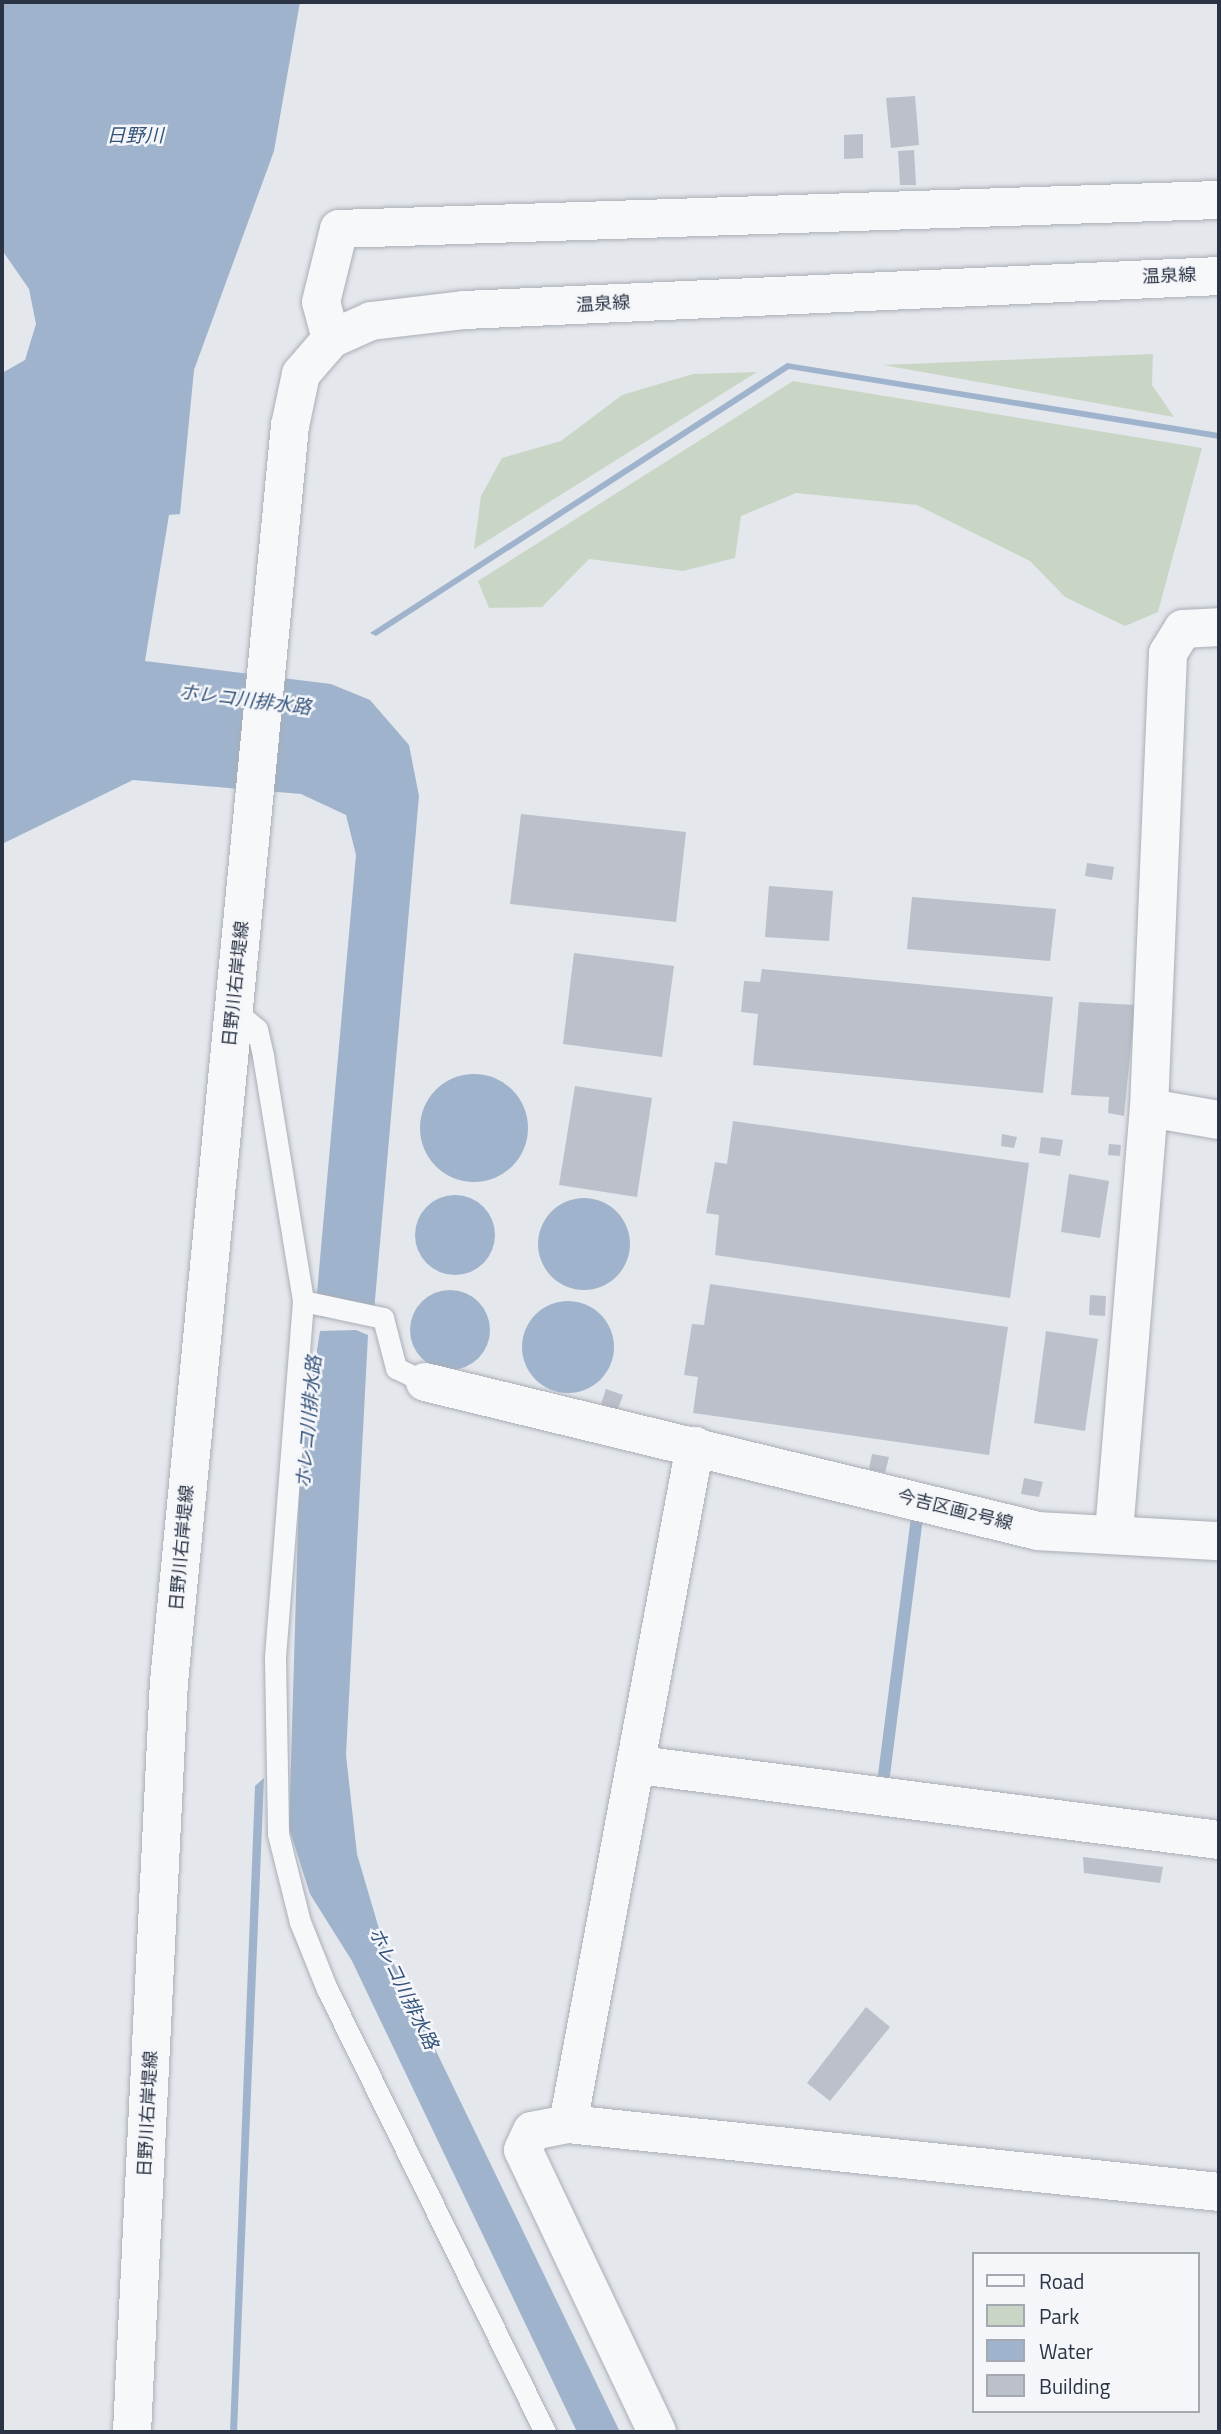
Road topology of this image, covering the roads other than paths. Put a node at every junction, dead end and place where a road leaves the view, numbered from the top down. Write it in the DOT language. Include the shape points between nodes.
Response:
graph roads {
  1 [pos="1219,200"];
  2 [pos="1219,276"];
  3 [pos="331,339"];
  4 [pos="1219,626"];
  5 [pos="270,667"];
  6 [pos="233,1009"];
  7 [pos="1149,1108"];
  8 [pos="1219,1120"];
  9 [pos="303,1301"];
  10 [pos="425,1382"];
  11 [pos="695,1446"];
  12 [pos="1114,1532"];
  13 [pos="1219,1541"];
  14 [pos="639,1765"];
  15 [pos="1219,1840"];
  16 [pos="568,2124"];
  17 [pos="1219,2192"];
  18 [pos="668,2431"];
  19 [pos="132,2432"];
  20 [pos="545,2432"];
  1 -- 3 [label="street" via="339,229 321,302"];
  2 -- 3 [label="street, 温泉線" via="465,310 371,321"];
  3 -- 5 [label="street, 温泉線" via="301,374 290,426"];
  4 -- 7 [label="street" via="1183,629 1168,653"];
  5 -- 6 [label="street, 日野川右岸堤線"];
  6 -- 9 [label="lane" via="257,1029"];
  6 -- 19 [label="street, 日野川右岸堤線" via="169,1682"];
  7 -- 8 [label="street"];
  7 -- 12 [label="street"];
  9 -- 10 [label="lane" via="383,1318 396,1368"];
  9 -- 20 [label="lane" via="275,1658 278,1834 300,1922 327,1989 400,2125"];
  10 -- 11 [label="street, 今吉区画2号線"];
  11 -- 12 [label="street, 今吉区画2号線" via="1038,1531"];
  11 -- 14 [label="street"];
  12 -- 13 [label="street, 今吉区画2号線"];
  14 -- 15 [label="street"];
  14 -- 16 [label="street"];
  16 -- 17 [label="street"];
  16 -- 18 [label="street" via="532,2131 523,2150"];
}
